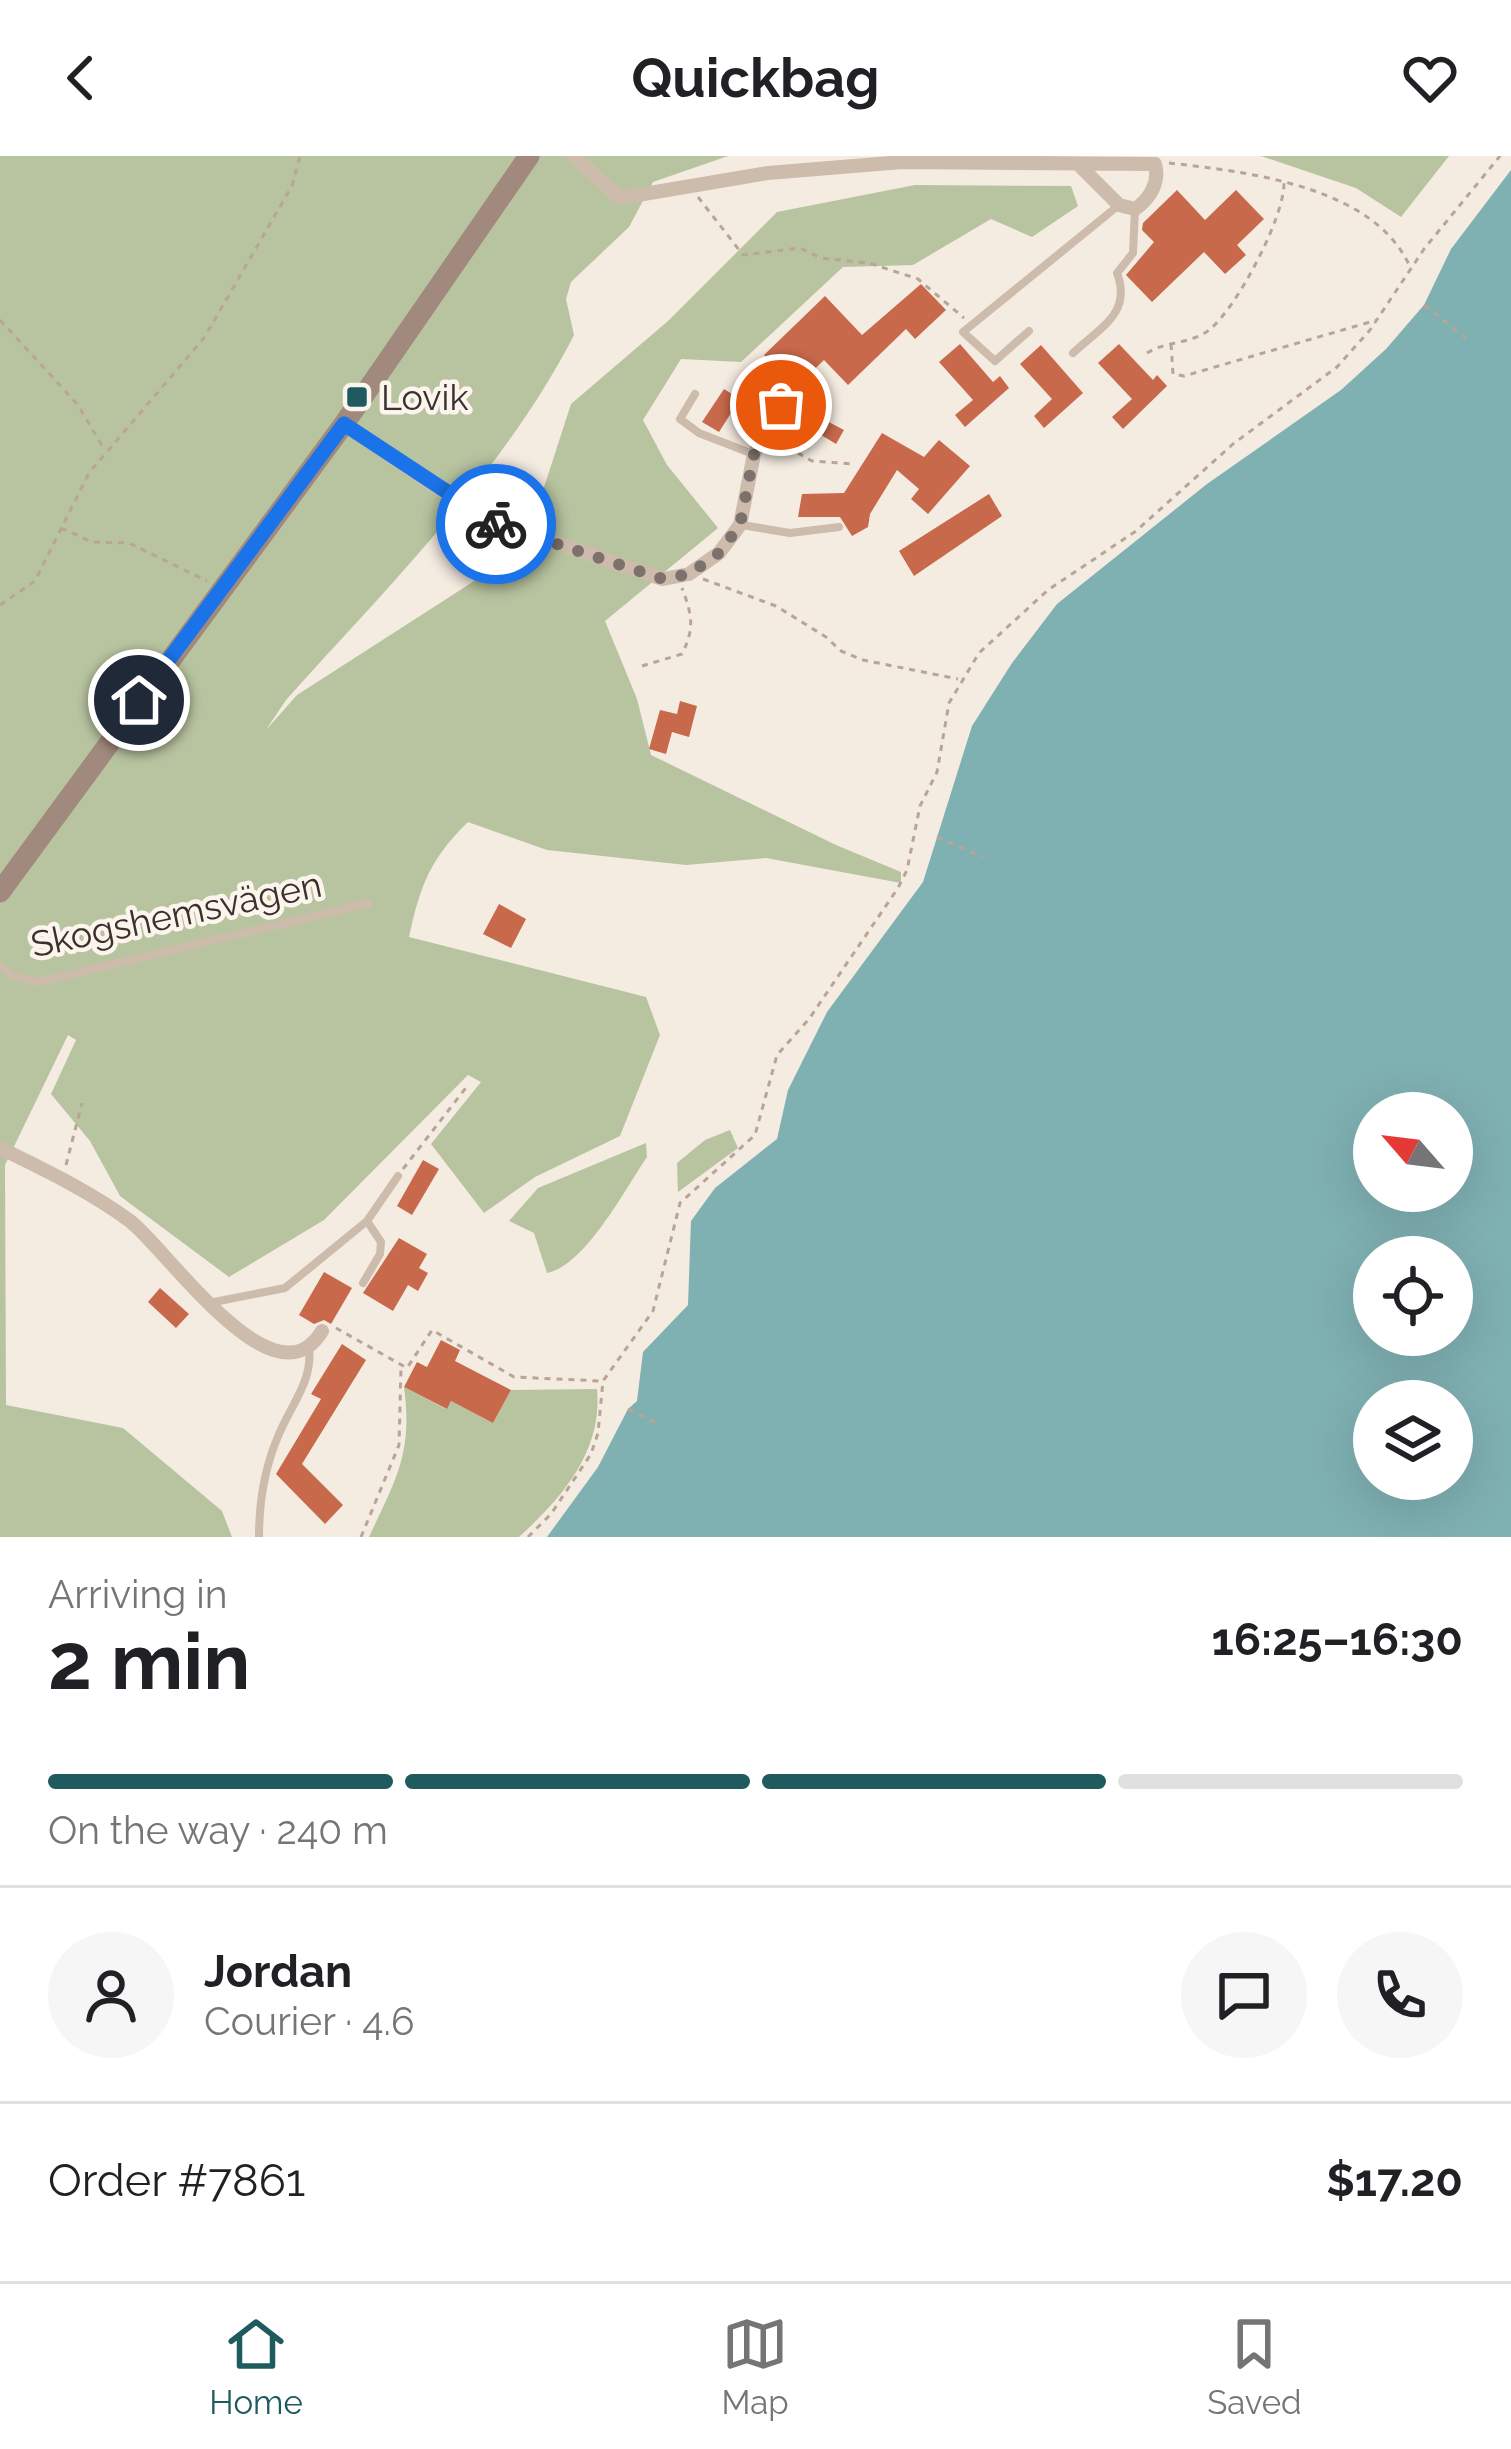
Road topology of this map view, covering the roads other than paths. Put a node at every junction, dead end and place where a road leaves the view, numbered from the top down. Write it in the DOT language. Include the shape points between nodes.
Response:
graph roads {
  1 [pos="529,156"];
  2 [pos="573,156"];
  3 [pos="1046,159"];
  4 [pos="1080,166"];
  5 [pos="1127,207"];
  6 [pos="1029,332"];
  7 [pos="1073,353"];
  8 [pos="695,394"];
  9 [pos="781,405"];
  10 [pos="344,424"];
  11 [pos="754,454"];
  12 [pos="740,525"];
  13 [pos="839,527"];
  14 [pos="0,892"];
  15 [pos="369,903"];
  16 [pos="0,966"];
  17 [pos="0,1148"];
  18 [pos="398,1176"];
  19 [pos="367,1221"];
  20 [pos="363,1283"];
  21 [pos="209,1303"];
  22 [pos="322,1331"];
  23 [pos="309,1346"];
  24 [pos="259,1537"];
  1 -- 10 [label="street"];
  2 -- 3 [label="street" via="620,197 839,166"];
  3 -- 4 [label="street"];
  4 -- 5 [label="street"];
  4 -- 5 [label="street" via="1155,164 1154,185"];
  5 -- 6 [label="lane" via="963,332 994,361"];
  5 -- 7 [label="lane" via="1133,253 1117,273 1125,294 1120,308"];
  8 -- 11 [label="lane" via="680,419"];
  9 -- 11 [label="street"];
  10 -- 12 [label="street" via="480,517 663,579 684,577 719,553"];
  10 -- 14 [label="street"];
  11 -- 12 [label="street"];
  12 -- 13 [label="lane" via="790,533"];
  15 -- 16 [label="lane, Skogshemsvägen" via="39,982"];
  17 -- 21 [label="street" via="135,1225"];
  18 -- 19 [label="lane"];
  19 -- 20 [label="lane" via="382,1242"];
  19 -- 21 [label="lane" via="285,1288"];
  21 -- 23 [label="street" via="262,1346"];
  22 -- 23 [label="street"];
  23 -- 24 [label="lane" via="312,1369 277,1438"];
}
